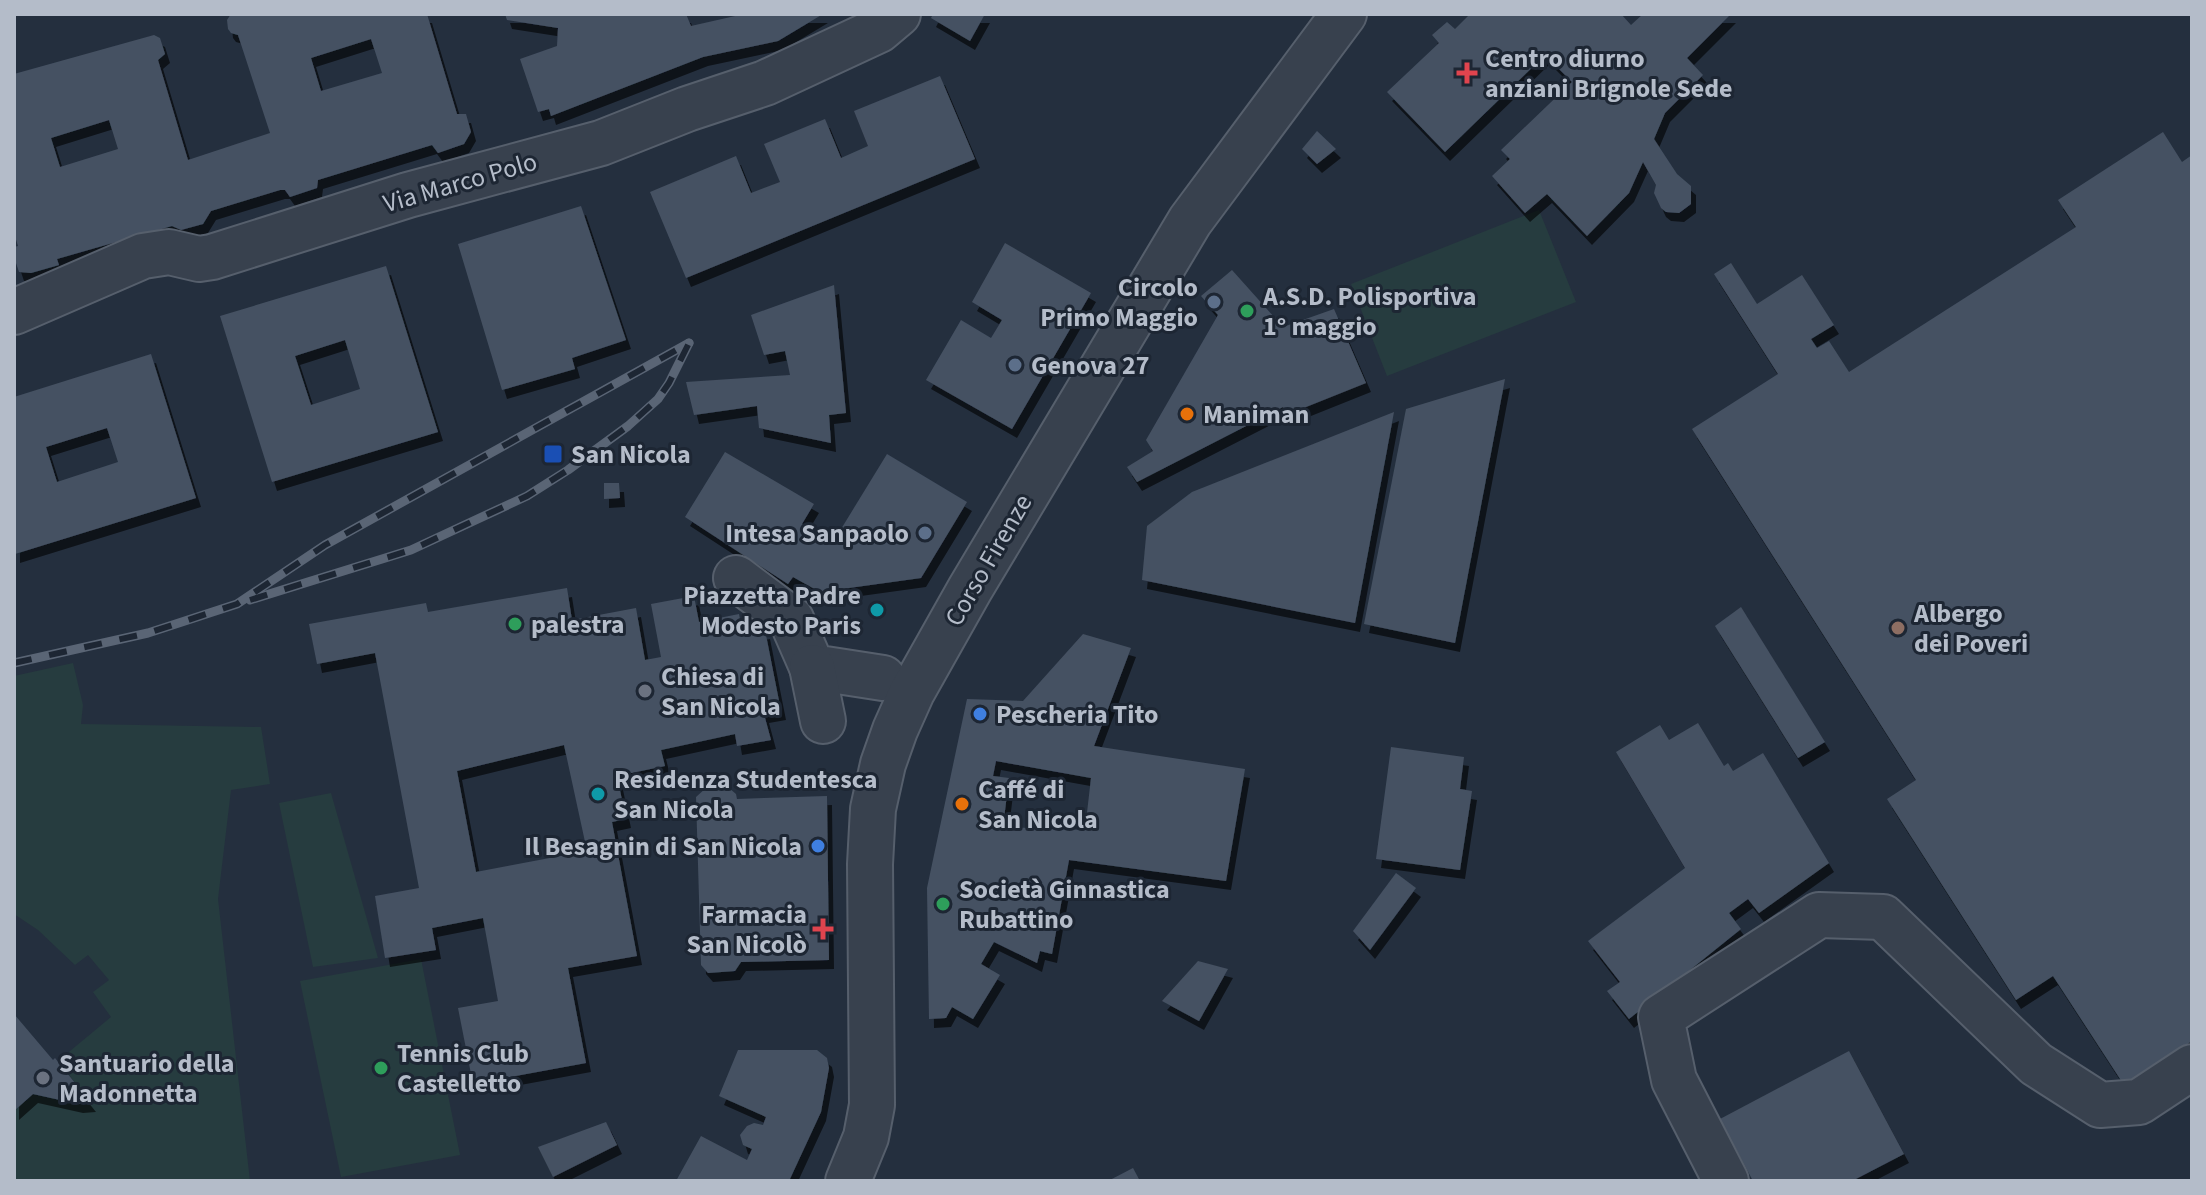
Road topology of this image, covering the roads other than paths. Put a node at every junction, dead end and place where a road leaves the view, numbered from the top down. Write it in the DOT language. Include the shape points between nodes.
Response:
graph roads {
  1 [pos="898,14"];
  2 [pos="1344,14"];
  3 [pos="14,312"];
  4 [pos="736,578"];
  5 [pos="812,667"];
  6 [pos="883,678"];
  7 [pos="823,721"];
  8 [pos="2192,1067"];
  9 [pos="848,1181"];
  10 [pos="1726,1181"];
  1 -- 3 [label="street, Via Marco Polo" via="879,30 765,83 601,143 408,195 212,257 169,252 143,256"];
  2 -- 9 [label="street, Corso Firenze" via="1190,221 970,589 895,730 873,809 872,1105"];
  4 -- 5 [label="street" via="791,619"];
  5 -- 6 [label="street"];
  5 -- 7 [label="street"];
  8 -- 10 [label="street" via="2139,1102 2100,1105 2036,1064 1883,917 1819,915 1661,1017 1674,1080"];
}
